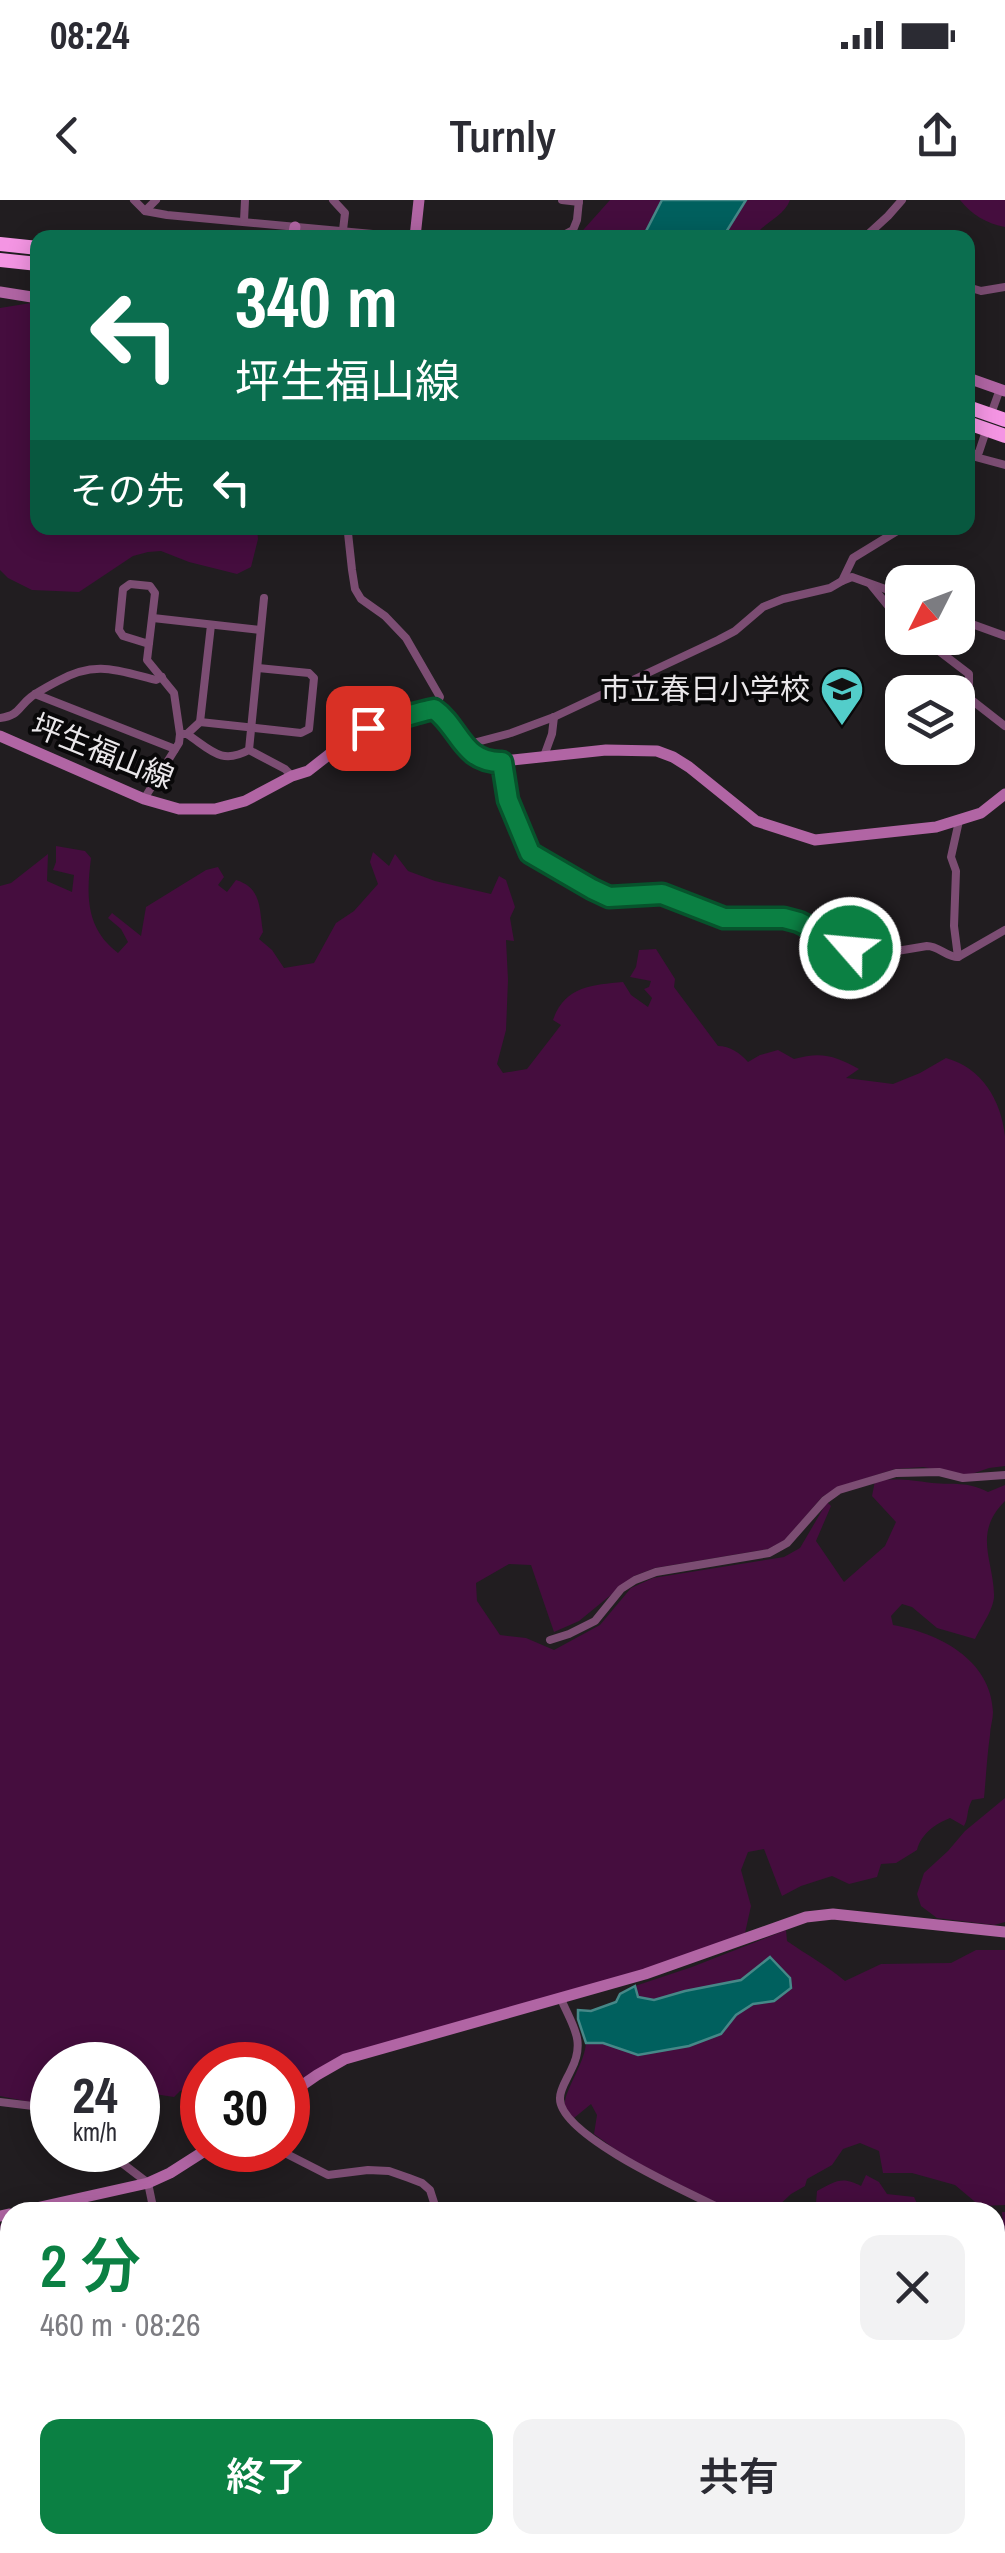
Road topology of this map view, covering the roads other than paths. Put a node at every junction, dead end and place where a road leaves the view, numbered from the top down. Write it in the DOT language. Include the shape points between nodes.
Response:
graph roads {
  1 [pos="134,200"];
  2 [pos="156,200"];
  3 [pos="244,200"];
  4 [pos="334,200"];
  5 [pos="418,200"];
  6 [pos="562,200"];
  7 [pos="902,200"];
  8 [pos="579,201"];
  9 [pos="145,211"];
  10 [pos="244,221"];
  11 [pos="285,230"];
  12 [pos="343,230"];
  13 [pos="416,230"];
  14 [pos="573,230"];
  15 [pos="873,230"];
  16 [pos="4,244"];
  17 [pos="30,247"];
  18 [pos="0,260"];
  19 [pos="30,263"];
  20 [pos="1005,287"];
  21 [pos="975,289"];
  22 [pos="0,292"];
  23 [pos="30,297"];
  24 [pos="975,381"];
  25 [pos="1001,391"];
  26 [pos="975,409"];
  27 [pos="1005,420"];
  28 [pos="975,426"];
  29 [pos="1005,436"];
  30 [pos="975,449"];
  31 [pos="975,457"];
  32 [pos="1005,466"];
  33 [pos="350,535"];
  34 [pos="891,535"];
  35 [pos="842,581"];
  36 [pos="871,586"];
  37 [pos="885,588"];
  38 [pos="264,598"];
  39 [pos="885,603"];
  40 [pos="153,618"];
  41 [pos="210,624"];
  42 [pos="975,625"];
  43 [pos="260,630"];
  44 [pos="1005,636"];
  45 [pos="149,644"];
  46 [pos="946,655"];
  47 [pos="258,668"];
  48 [pos="162,677"];
  49 [pos="35,694"];
  50 [pos="434,709"];
  51 [pos="554,716"];
  52 [pos="0,718"];
  53 [pos="200,722"];
  54 [pos="1005,726"];
  55 [pos="251,728"];
  56 [pos="184,734"];
  57 [pos="0,736"];
  58 [pos="467,748"];
  59 [pos="175,750"];
  60 [pos="249,750"];
  61 [pos="544,756"];
  62 [pos="502,762"];
  63 [pos="292,776"];
  64 [pos="1005,794"];
  65 [pos="144,798"];
  66 [pos="959,821"];
  67 [pos="1005,930"];
  68 [pos="958,957"];
  69 [pos="1005,1475"];
  70 [pos="550,1640"];
  71 [pos="1005,1932"];
  72 [pos="561,1998"];
  73 [pos="310,2079"];
  74 [pos="0,2102"];
  75 [pos="30,2106"];
  76 [pos="180,2166"];
  77 [pos="310,2166"];
  78 [pos="134,2172"];
  79 [pos="148,2183"];
  80 [pos="63,2202"];
  81 [pos="152,2202"];
  82 [pos="434,2202"];
  83 [pos="708,2202"];
  1 -- 9 [label="street"];
  2 -- 9 [label="street"];
  3 -- 10 [label="street"];
  4 -- 12 [label="street" via="344,214"];
  5 -- 13 [label="main road"];
  6 -- 8 [label="street"];
  7 -- 15 [label="street"];
  8 -- 14 [label="street"];
  9 -- 10 [label="street"];
  10 -- 11 [label="street"];
  16 -- 17 [label="highway"];
  18 -- 19 [label="highway"];
  20 -- 21 [label="street"];
  22 -- 23 [label="main road"];
  24 -- 25 [label="main road"];
  25 -- 30 [label="street"];
  26 -- 27 [label="highway"];
  28 -- 29 [label="highway"];
  31 -- 32 [label="street"];
  33 -- 50 [label="street" via="360,599 406,638 440,697"];
  34 -- 35 [label="street" via="854,558"];
  35 -- 36 [label="street"];
  35 -- 51 [label="street" via="762,607 726,636"];
  36 -- 37 [label="street"];
  36 -- 39 [label="street"];
  38 -- 43 [label="street"];
  40 -- 41 [label="street"];
  40 -- 45 [label="street"];
  40 -- 45 [label="street" via="150,586 123,589 119,630"];
  41 -- 43 [label="street"];
  41 -- 53 [label="street"];
  42 -- 44 [label="street"];
  43 -- 47 [label="street"];
  45 -- 48 [label="street" via="147,660"];
  46 -- 54 [label="street" via="969,674 969,698"];
  47 -- 55 [label="street"];
  47 -- 55 [label="street" via="314,678 309,729"];
  48 -- 49 [label="street" via="94,668"];
  48 -- 56 [label="street" via="174,693"];
  49 -- 52 [label="street" via="12,716"];
  49 -- 59 [label="street"];
  50 -- 58 [label="main road"];
  50 -- 63 [label="main road, 坪生福山線" via="359,731 322,762"];
  51 -- 58 [label="street"];
  51 -- 61 [label="street"];
  53 -- 55 [label="street"];
  53 -- 56 [label="street"];
  55 -- 60 [label="street"];
  56 -- 59 [label="street"];
  56 -- 60 [label="street" via="222,758"];
  57 -- 65 [label="main road, 坪生福山線"];
  58 -- 62 [label="main road"];
  59 -- 65 [label="street"];
  60 -- 63 [label="street"];
  61 -- 62 [label="main road"];
  61 -- 66 [label="main road" via="657,751 689,767 756,821 816,840"];
  62 -- 68 [label="street" via="508,800 530,853 609,897 662,894 724,918 784,918 872,960 927,946"];
  63 -- 65 [label="main road, 坪生福山線" via="215,809"];
  64 -- 66 [label="main road"];
  66 -- 68 [label="street" via="951,857"];
  67 -- 68 [label="street"];
  69 -- 70 [label="street" via="896,1473 839,1490 769,1553 656,1572 621,1590 594,1621"];
  71 -- 72 [label="main road" via="833,1914 806,1917"];
  72 -- 73 [label="main road" via="384,2046"];
  72 -- 83 [label="street" via="580,2044 560,2092 564,2112 601,2146"];
  74 -- 75 [label="street"];
  76 -- 79 [label="main road"];
  77 -- 82 [label="street" via="328,2175 389,2171 422,2183"];
  78 -- 79 [label="street"];
  79 -- 80 [label="main road"];
  79 -- 81 [label="street"];
}
